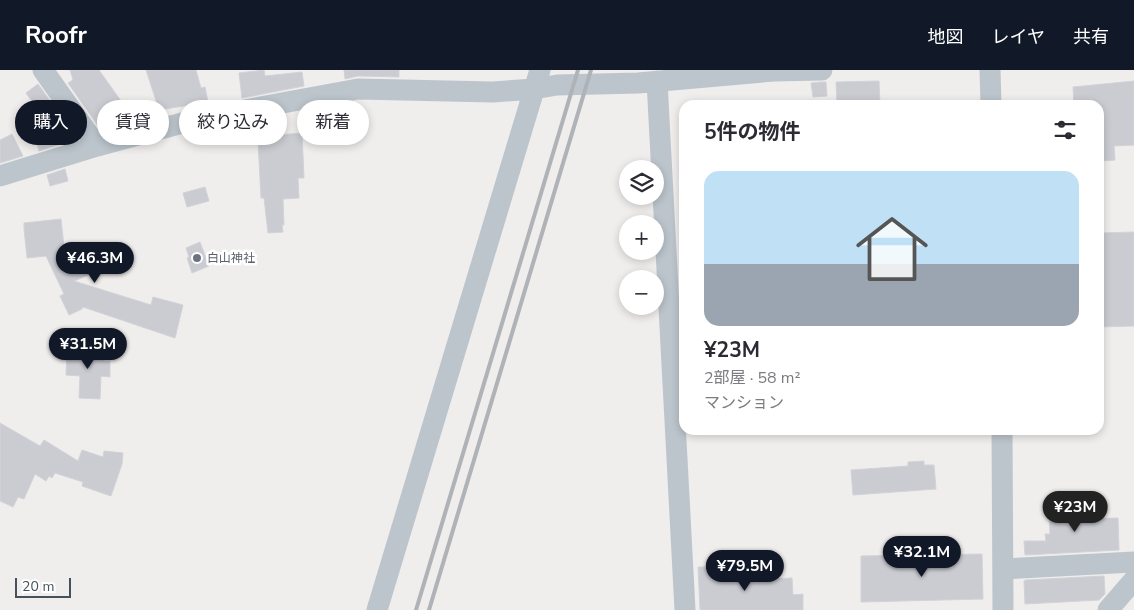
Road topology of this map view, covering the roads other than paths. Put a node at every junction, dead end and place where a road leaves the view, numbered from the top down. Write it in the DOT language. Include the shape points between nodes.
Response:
graph roads {
  1 [pos="43,70"];
  2 [pos="774,70"];
  3 [pos="822,70"];
  4 [pos="990,70"];
  5 [pos="670,77"];
  6 [pos="537,79"];
  7 [pos="991,100"];
  8 [pos="97,146"];
  9 [pos="0,176"];
  10 [pos="679,397"];
  11 [pos="680,435"];
  12 [pos="1002,435"];
  13 [pos="1134,562"];
  14 [pos="1003,569"];
  15 [pos="1134,580"];
  16 [pos="377,610"];
  17 [pos="685,610"];
  18 [pos="1003,610"];
  19 [pos="1108,610"];
  1 -- 8 [label="street"];
  2 -- 3 [label="street"];
  2 -- 5 [label="street"];
  4 -- 7 [label="street"];
  5 -- 6 [label="street" via="586,85 557,85"];
  5 -- 10 [label="street"];
  6 -- 8 [label="street" via="493,92 358,90 201,118"];
  6 -- 16 [label="street"];
  8 -- 9 [label="street"];
  11 -- 17 [label="street"];
  12 -- 14 [label="street"];
  13 -- 14 [label="street"];
  14 -- 18 [label="street"];
  15 -- 19 [label="street"];
}
